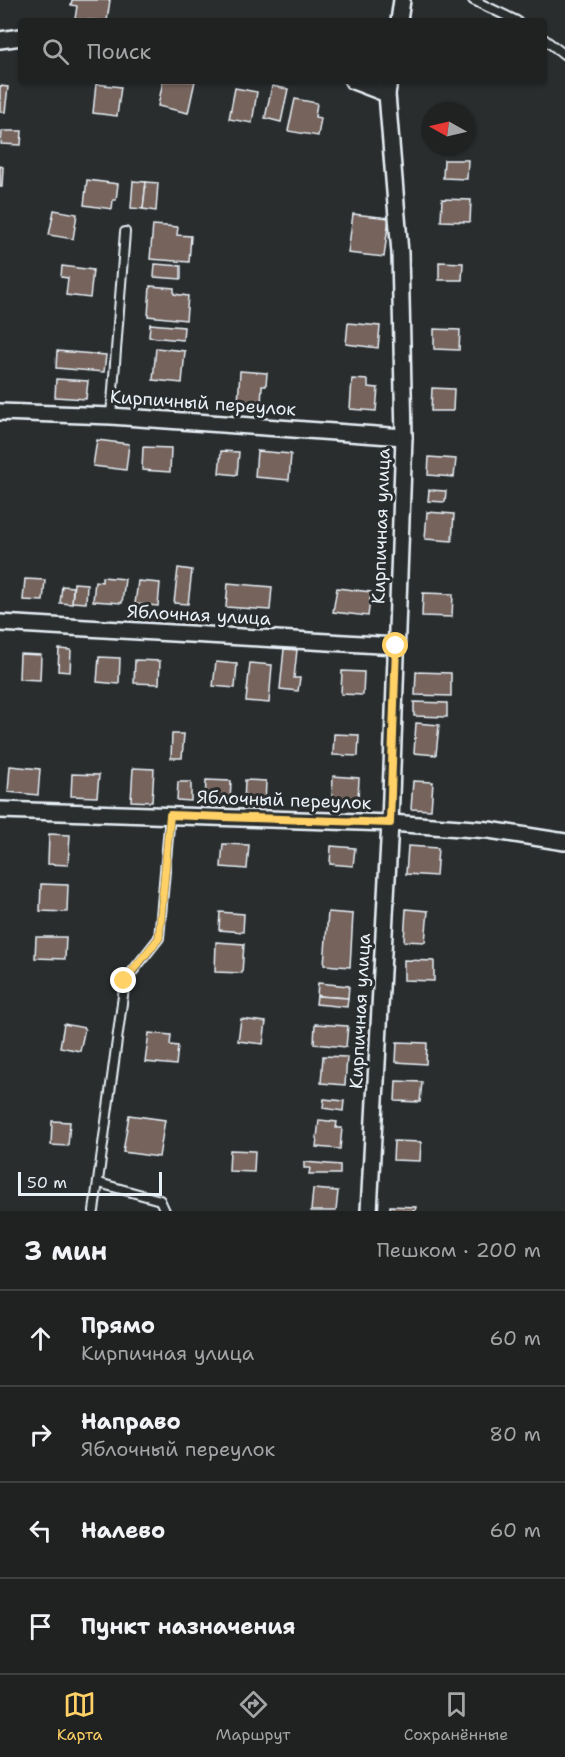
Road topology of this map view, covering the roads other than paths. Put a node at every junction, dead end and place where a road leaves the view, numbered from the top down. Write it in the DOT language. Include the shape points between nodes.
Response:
graph roads {
  1 [pos="402,0"];
  2 [pos="473,0"];
  3 [pos="399,18"];
  4 [pos="511,18"];
  5 [pos="18,37"];
  6 [pos="0,40"];
  7 [pos="547,41"];
  8 [pos="565,55"];
  9 [pos="370,84"];
  10 [pos="388,87"];
  11 [pos="125,232"];
  12 [pos="0,412"];
  13 [pos="111,416"];
  14 [pos="404,437"];
  15 [pos="0,623"];
  16 [pos="396,646"];
  17 [pos="0,810"];
  18 [pos="170,815"];
  19 [pos="390,823"];
  20 [pos="565,842"];
  21 [pos="99,1183"];
  22 [pos="94,1211"];
  23 [pos="165,1211"];
  24 [pos="369,1211"];
  1 -- 3 [label="street"];
  2 -- 4 [label="lane"];
  5 -- 6 [label="street"];
  7 -- 8 [label="lane"];
  9 -- 10 [label="street"];
  10 -- 14 [label="street, Кирпичная улица" via="400,253"];
  11 -- 13 [label="lane"];
  12 -- 13 [label="street, Кирпичный переулок"];
  13 -- 14 [label="street, Кирпичный переулок"];
  14 -- 16 [label="street, Кирпичная улица"];
  15 -- 16 [label="street, Яблочная улица"];
  16 -- 19 [label="street, Кирпичная улица"];
  17 -- 18 [label="street, Яблочный переулок"];
  18 -- 19 [label="street, Яблочный переулок"];
  18 -- 21 [label="lane" via="159,938 124,981"];
  19 -- 20 [label="street, Яблочный переулок" via="489,830"];
  19 -- 24 [label="street, Кирпичная улица"];
  21 -- 22 [label="lane"];
  21 -- 23 [label="lane" via="160,1200"];
}
